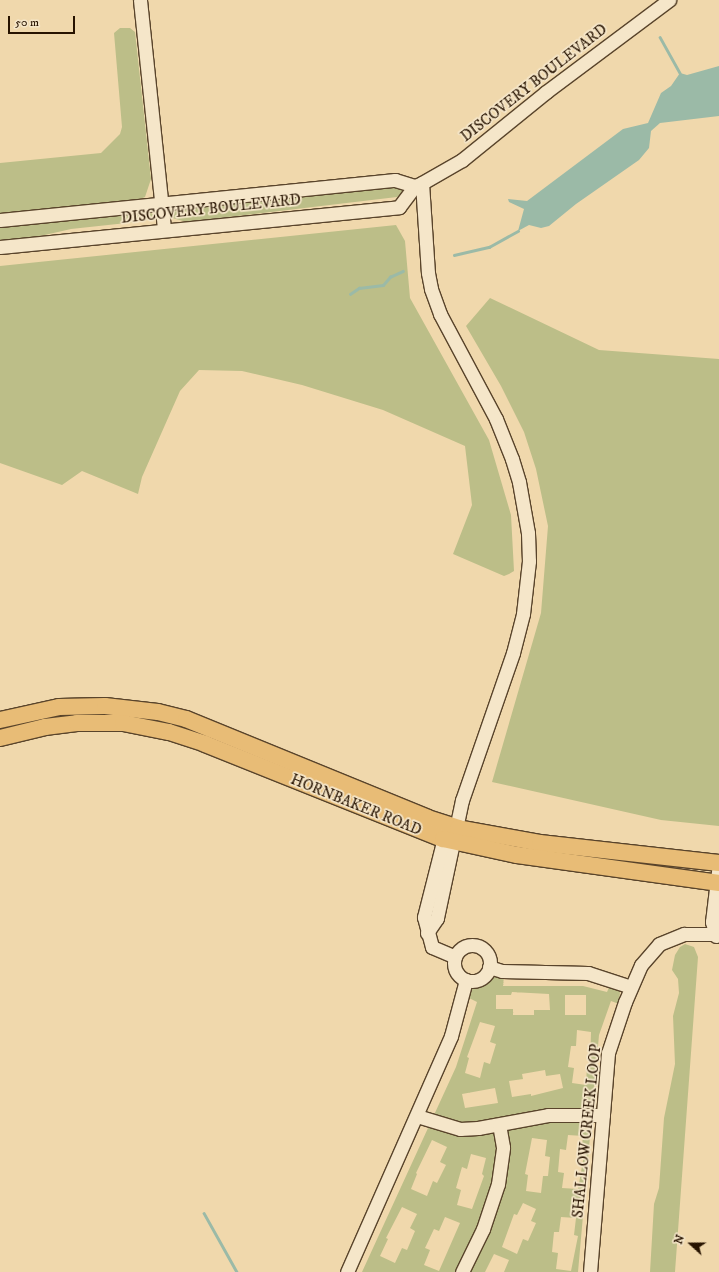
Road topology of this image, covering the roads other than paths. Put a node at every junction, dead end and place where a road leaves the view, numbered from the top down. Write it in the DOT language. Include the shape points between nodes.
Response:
graph roads {
  1 [pos="140,0"];
  2 [pos="670,0"];
  3 [pos="419,184"];
  4 [pos="161,203"];
  5 [pos="0,220"];
  6 [pos="164,230"];
  7 [pos="0,247"];
  8 [pos="0,720"];
  9 [pos="0,738"];
  10 [pos="451,833"];
  11 [pos="719,863"];
  12 [pos="718,883"];
  13 [pos="717,935"];
  14 [pos="455,957"];
  15 [pos="489,967"];
  16 [pos="466,980"];
  17 [pos="631,987"];
  18 [pos="603,1115"];
  19 [pos="417,1116"];
  20 [pos="499,1125"];
  21 [pos="347,1272"];
  22 [pos="462,1272"];
  23 [pos="590,1272"];
  1 -- 4 [label="street"];
  2 -- 3 [label="street, DISCOVERY BOULEVARD" via="551,88 462,160"];
  3 -- 4 [label="street, DISCOVERY BOULEVARD" via="395,180"];
  3 -- 6 [label="street, DISCOVERY BOULEVARD" via="399,207"];
  3 -- 10 [label="street" via="431,289 440,314 505,441 519,482 528,532 529,561 523,614 499,696"];
  4 -- 5 [label="street, DISCOVERY BOULEVARD"];
  4 -- 6 [label="street"];
  6 -- 7 [label="street, DISCOVERY BOULEVARD"];
  8 -- 10 [label="main road, HORNBAKER ROAD" via="59,707 105,706 158,712 205,727"];
  9 -- 10 [label="main road, HORNBAKER ROAD" via="45,727 77,723 123,723 169,732"];
  10 -- 11 [label="main road, HORNBAKER ROAD"];
  10 -- 12 [label="main road, HORNBAKER ROAD" via="517,855"];
  10 -- 14 [label="street" via="424,917 432,947"];
  11 -- 12 [label="street, SHALLOW CREEK LOOP"];
  12 -- 13 [label="street, SHALLOW CREEK LOOP" via="712,922"];
  13 -- 17 [label="street, SHALLOW CREEK LOOP" via="684,934 659,944 641,965"];
  14 -- 15 [label="street" via="468,946 478,946 487,953"];
  14 -- 16 [label="street" via="455,968"];
  15 -- 16 [label="street" via="482,978"];
  15 -- 17 [label="street" via="502,971 588,973"];
  16 -- 19 [label="street" via="451,1036"];
  17 -- 18 [label="street, SHALLOW CREEK LOOP" via="608,1053"];
  18 -- 20 [label="street" via="548,1115"];
  18 -- 23 [label="street, SHALLOW CREEK LOOP"];
  19 -- 20 [label="street" via="460,1129"];
  19 -- 21 [label="street"];
  20 -- 22 [label="street" via="503,1148 498,1184 483,1229"];
}
